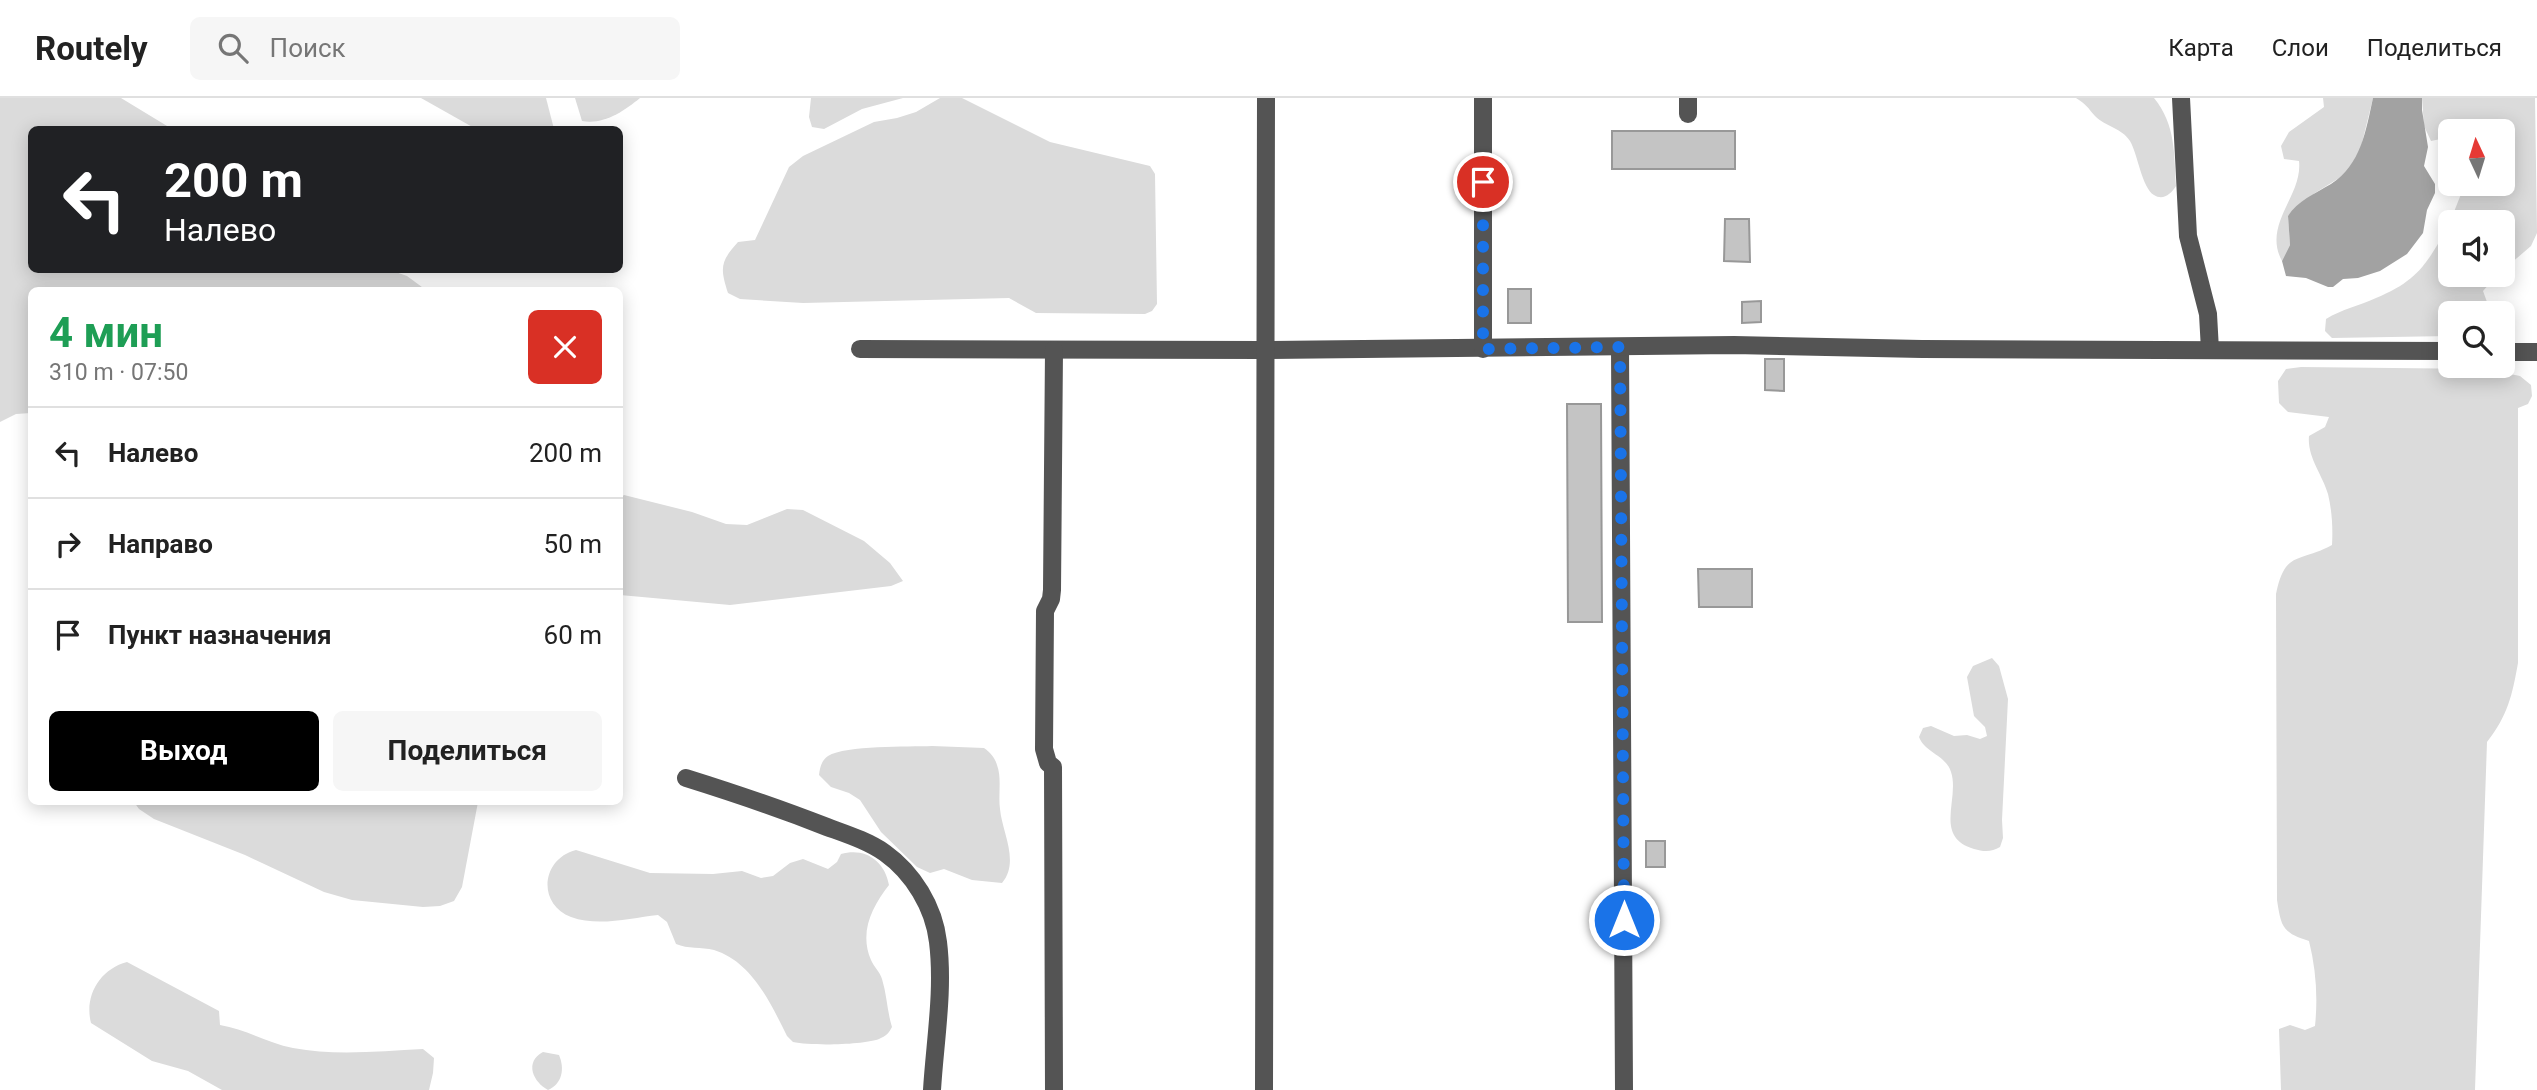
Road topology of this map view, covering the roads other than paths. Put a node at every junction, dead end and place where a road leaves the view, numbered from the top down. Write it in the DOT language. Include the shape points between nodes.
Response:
graph roads {
  1 [pos="1266,98"];
  2 [pos="1483,98"];
  3 [pos="2181,98"];
  4 [pos="1620,347"];
  5 [pos="860,349"];
  6 [pos="1483,349"];
  7 [pos="1054,350"];
  8 [pos="1265,350"];
  9 [pos="2210,350"];
  10 [pos="2438,351"];
  11 [pos="2515,352"];
  12 [pos="2537,352"];
  13 [pos="686,778"];
  14 [pos="932,1090"];
  15 [pos="1054,1090"];
  16 [pos="1264,1090"];
  17 [pos="1624,1090"];
  1 -- 8 [label="lane"];
  2 -- 6 [label="lane"];
  3 -- 9 [label="lane" via="2188,236 2208,314"];
  4 -- 6 [label="lane"];
  4 -- 9 [label="lane"];
  4 -- 17 [label="lane"];
  5 -- 7 [label="lane"];
  6 -- 8 [label="lane"];
  7 -- 8 [label="lane"];
  7 -- 15 [label="lane" via="1052,590 1045,611 1044,735 1045,757 1053,767"];
  8 -- 16 [label="lane"];
  9 -- 10 [label="lane"];
  11 -- 12 [label="lane"];
  13 -- 14 [label="lane" via="856,838 884,852 907,873 922,894 938,939 940,978"];
}
